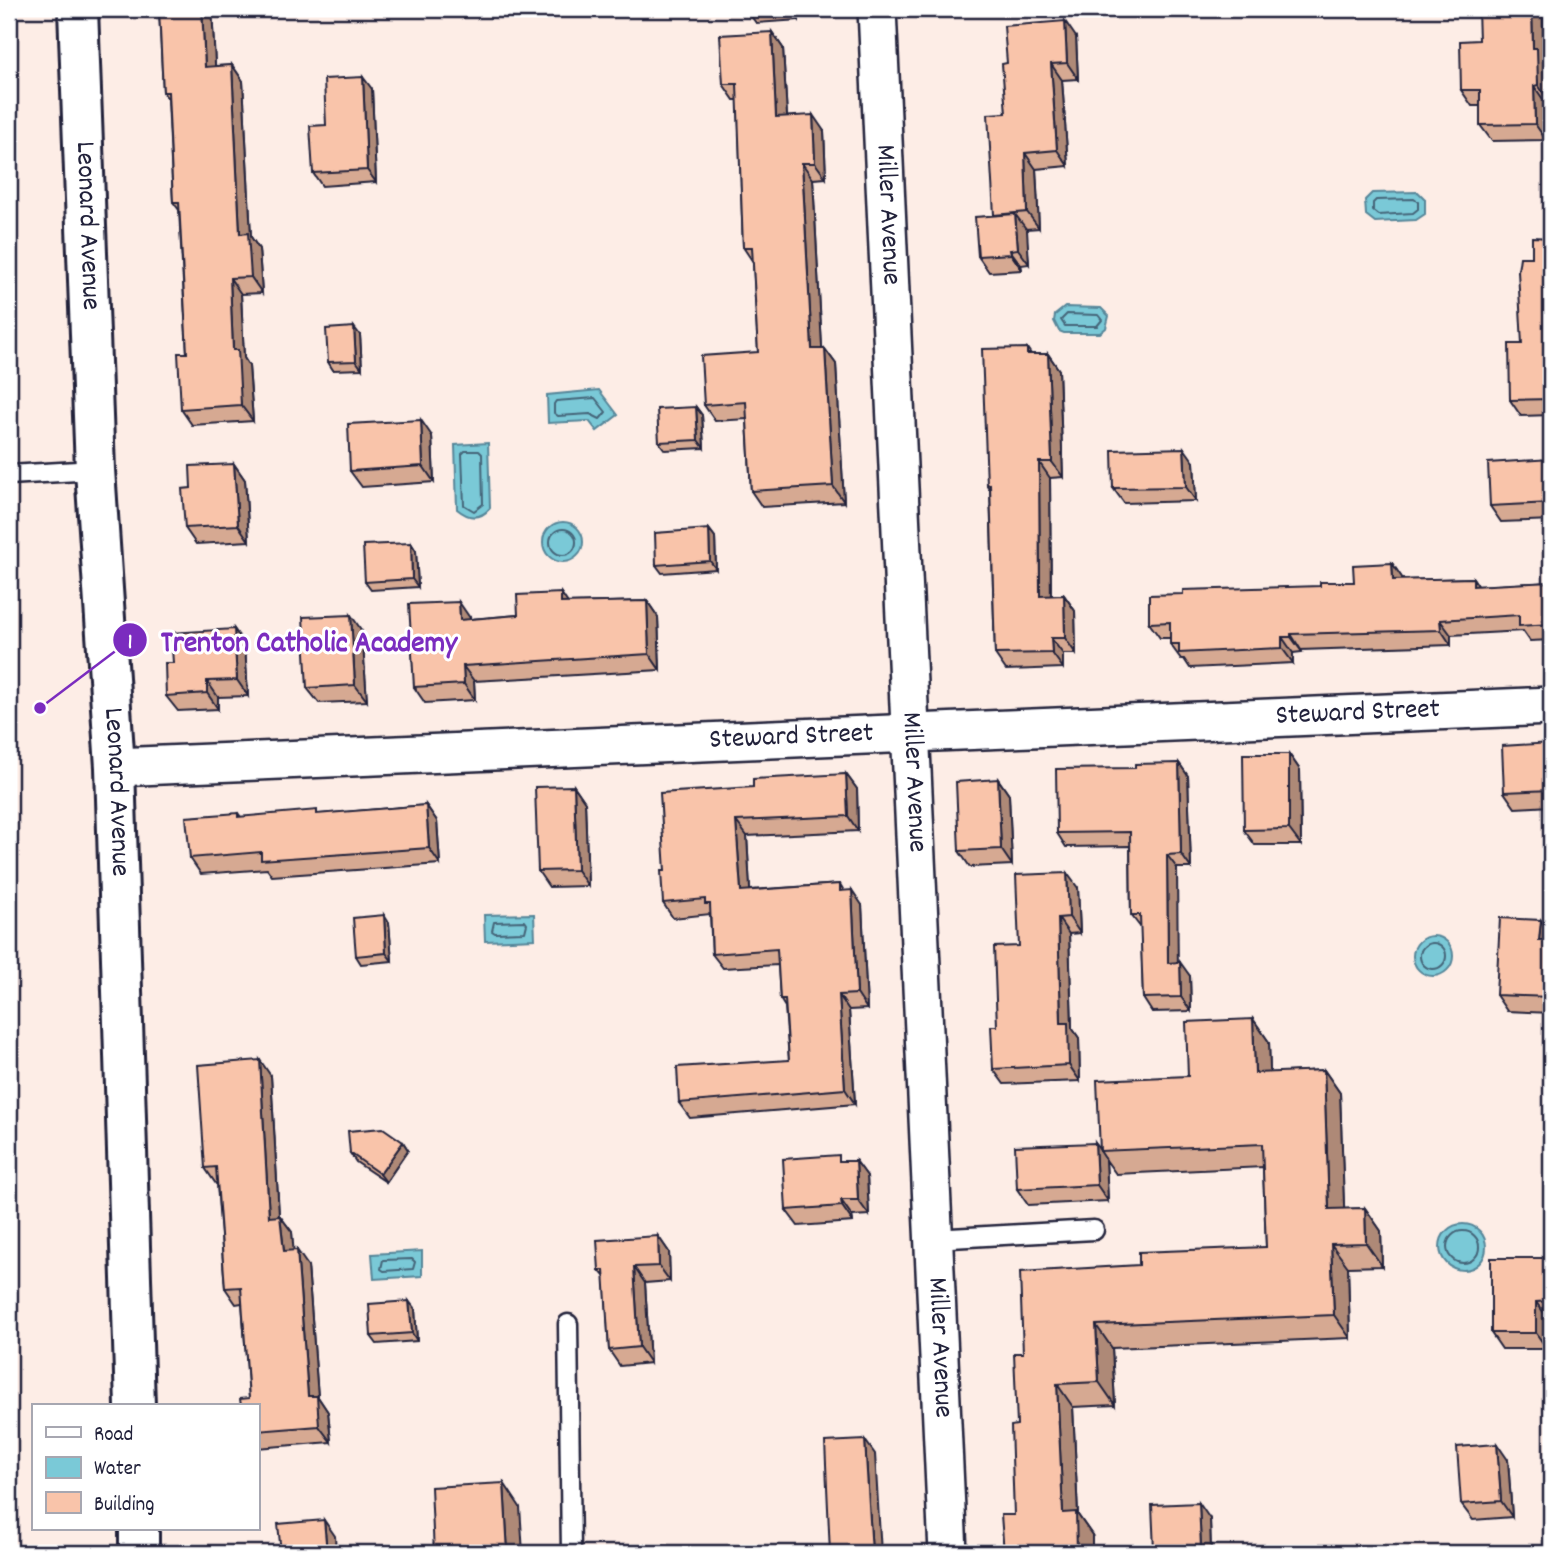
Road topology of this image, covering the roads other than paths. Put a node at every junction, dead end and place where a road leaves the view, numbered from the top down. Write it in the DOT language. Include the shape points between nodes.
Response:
graph roads {
  1 [pos="78,9"];
  2 [pos="877,9"];
  3 [pos="96,470"];
  4 [pos="9,475"];
  5 [pos="1551,706"];
  6 [pos="910,733"];
  7 [pos="115,767"];
  8 [pos="1094,1230"];
  9 [pos="933,1239"];
  10 [pos="568,1324"];
  11 [pos="135,1404"];
  12 [pos="139,1530"];
  13 [pos="139,1553"];
  14 [pos="570,1553"];
  15 [pos="948,1553"];
  1 -- 3 [label="street, Leonard Avenue"];
  2 -- 6 [label="street, Miller Avenue"];
  3 -- 4 [label="lane"];
  3 -- 7 [label="street, Leonard Avenue"];
  5 -- 6 [label="street, Steward Street"];
  6 -- 7 [label="street, Steward Street"];
  6 -- 9 [label="street, Miller Avenue"];
  7 -- 11 [label="street, Leonard Avenue"];
  8 -- 9 [label="lane"];
  9 -- 15 [label="street, Miller Avenue"];
  10 -- 14 [label="lane"];
  12 -- 13 [label="street"];
}
